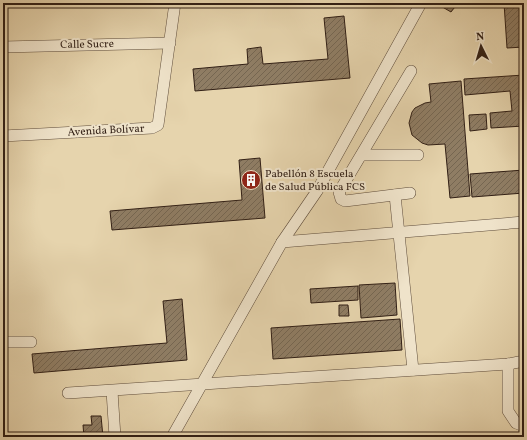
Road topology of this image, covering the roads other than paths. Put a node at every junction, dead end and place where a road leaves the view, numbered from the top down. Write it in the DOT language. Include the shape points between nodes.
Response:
graph roads {
  1 [pos="175,3"];
  2 [pos="420,3"];
  3 [pos="170,43"];
  4 [pos="3,47"];
  5 [pos="411,71"];
  6 [pos="3,136"];
  7 [pos="362,155"];
  8 [pos="418,155"];
  9 [pos="410,192"];
  10 [pos="395,195"];
  11 [pos="524,222"];
  12 [pos="400,233"];
  13 [pos="282,242"];
  14 [pos="3,342"];
  15 [pos="31,342"];
  16 [pos="524,361"];
  17 [pos="508,364"];
  18 [pos="413,370"];
  19 [pos="202,385"];
  20 [pos="112,391"];
  21 [pos="68,393"];
  22 [pos="524,426"];
  23 [pos="115,437"];
  24 [pos="172,437"];
  1 -- 3 [label="street, Avenida Bolívar"];
  2 -- 13 [label="street" via="317,191"];
  3 -- 4 [label="street, Calle Sucre"];
  3 -- 6 [label="street, Avenida Bolívar" via="158,125 152,128"];
  5 -- 7 [label="street"];
  7 -- 8 [label="street"];
  7 -- 10 [label="street" via="339,192 341,199 345,201"];
  9 -- 10 [label="street"];
  10 -- 12 [label="street"];
  11 -- 12 [label="street"];
  12 -- 13 [label="street"];
  12 -- 18 [label="street"];
  13 -- 19 [label="street"];
  14 -- 15 [label="street"];
  16 -- 17 [label="street"];
  17 -- 18 [label="street"];
  17 -- 22 [label="street" via="508,411 516,422"];
  18 -- 19 [label="street"];
  19 -- 20 [label="street"];
  19 -- 24 [label="street"];
  20 -- 21 [label="street"];
  20 -- 23 [label="street"];
}
